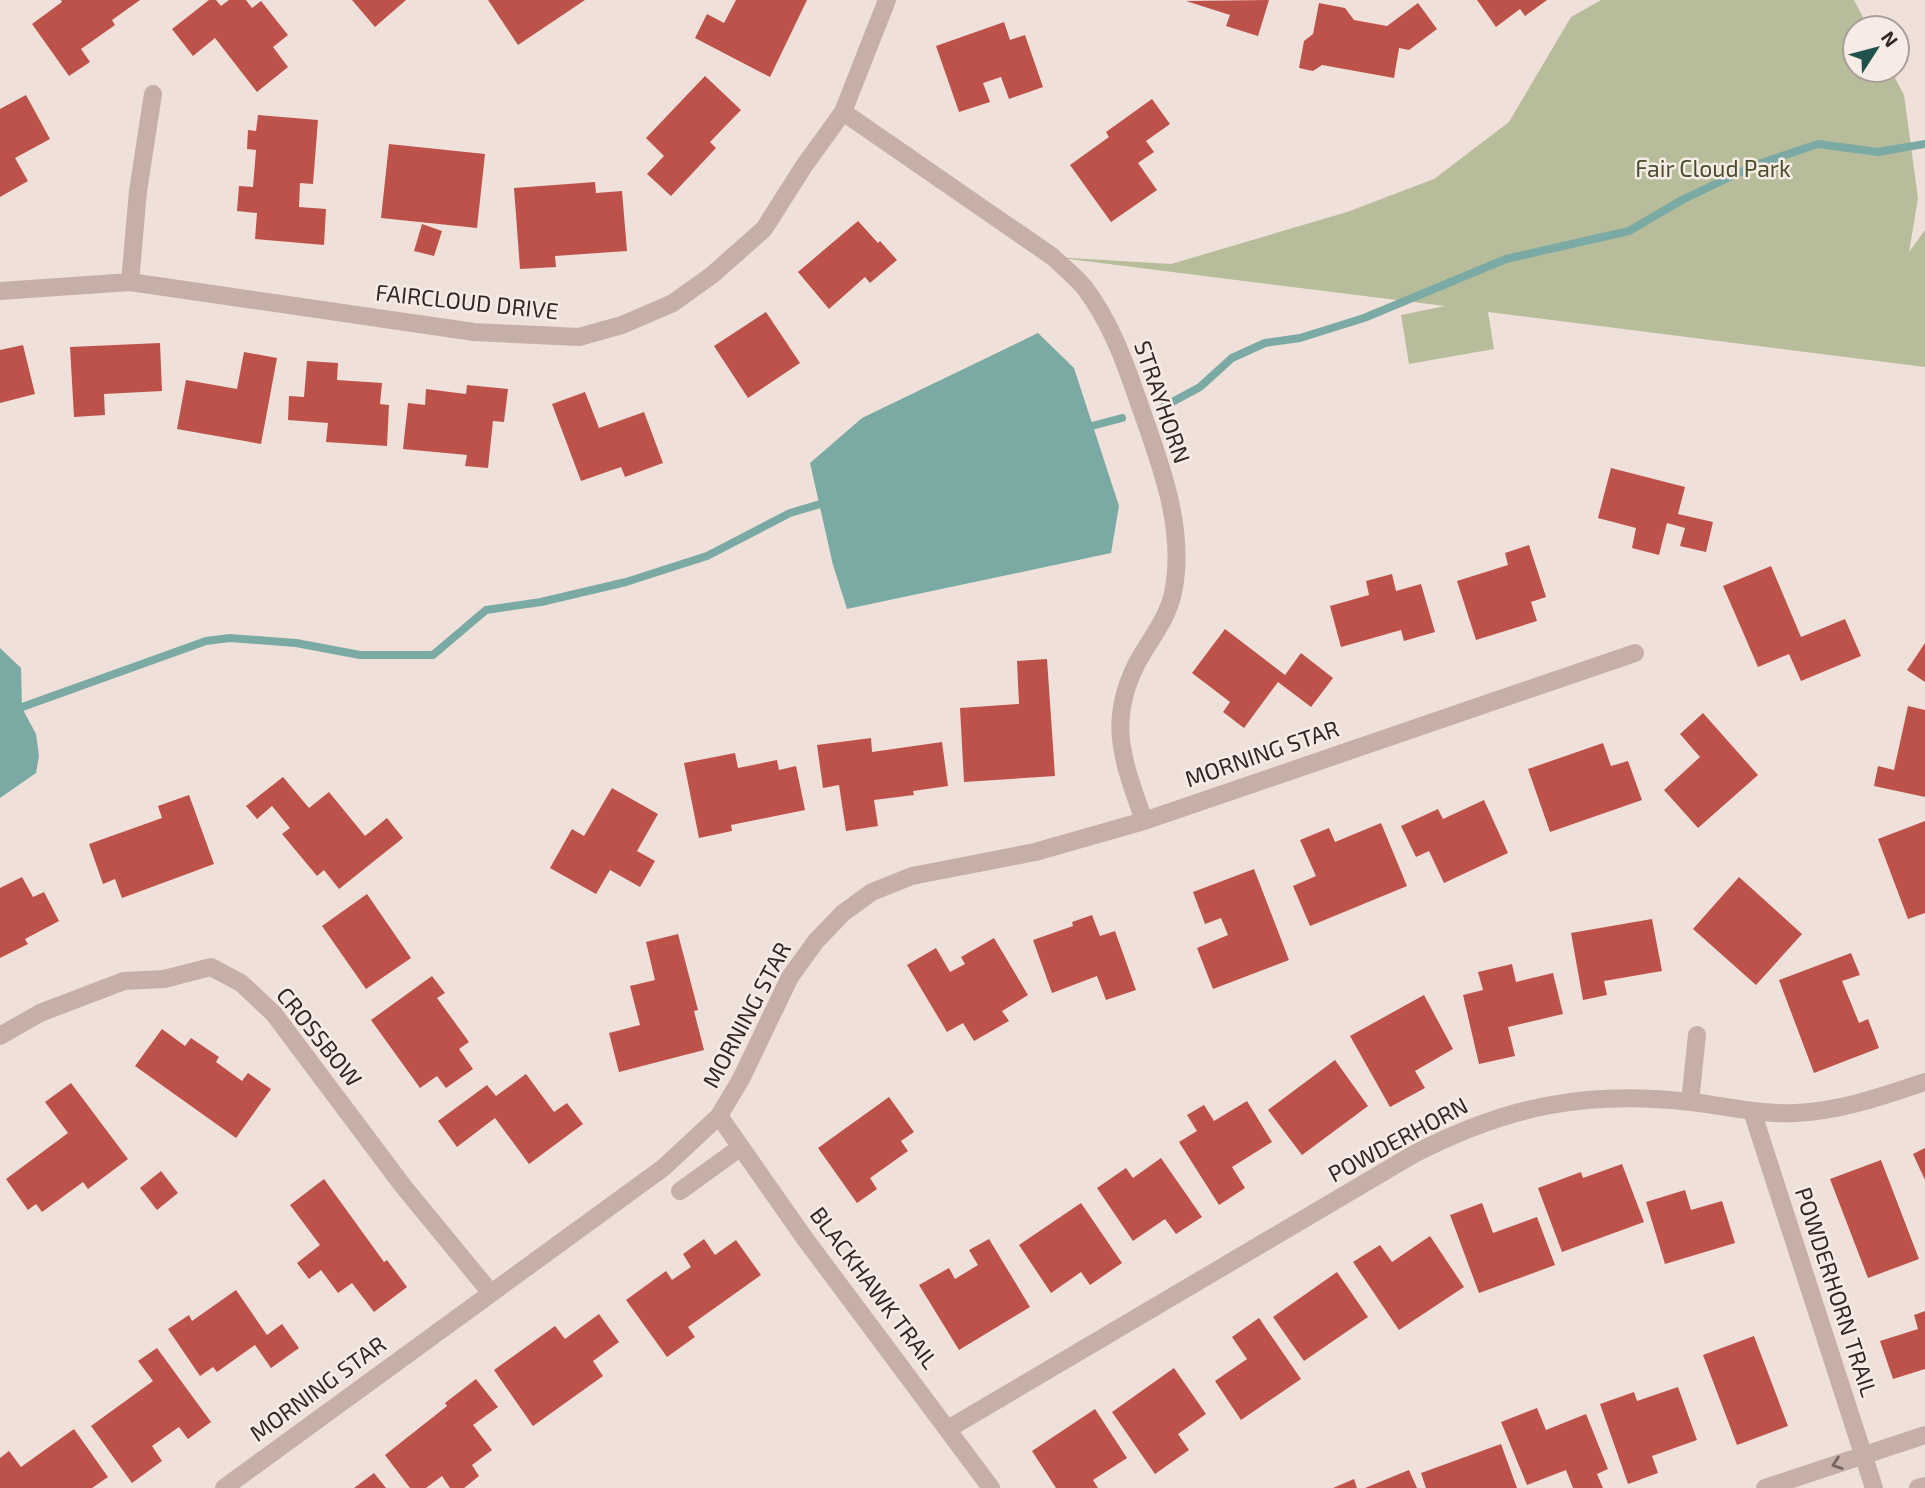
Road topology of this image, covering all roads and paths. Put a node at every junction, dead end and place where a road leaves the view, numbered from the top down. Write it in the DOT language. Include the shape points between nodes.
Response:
graph roads {
  1 [pos="887,0"];
  2 [pos="153,94"];
  3 [pos="843,112"];
  4 [pos="130,282"];
  5 [pos="0,291"];
  6 [pos="1635,653"];
  7 [pos="1144,821"];
  8 [pos="0,1035"];
  9 [pos="1697,1035"];
  10 [pos="1925,1082"];
  11 [pos="1690,1102"];
  12 [pos="1752,1111"];
  13 [pos="719,1116"];
  14 [pos="741,1147"];
  15 [pos="680,1191"];
  16 [pos="491,1293"];
  17 [pos="948,1429"];
  18 [pos="1925,1435"];
  19 [pos="1864,1455"];
  20 [pos="1925,1486"];
  21 [pos="224,1488"];
  22 [pos="991,1488"];
  23 [pos="1765,1488"];
  24 [pos="1874,1488"];
  25 [pos="1918,1488"];
  1 -- 3 [label="street, FAIRCLOUD DRIVE"];
  2 -- 4 [label="street"];
  3 -- 4 [label="street, FAIRCLOUD DRIVE" via="764,229 712,275 673,303 579,337 474,331"];
  3 -- 7 [label="street, STRAYHORN" via="1053,257 1082,284 1112,332 1156,452 1177,549 1166,617 1128,684 1119,726 1122,758"];
  4 -- 5 [label="street, FAIRCLOUD DRIVE"];
  6 -- 7 [label="street, MORNING STAR"];
  7 -- 13 [label="street, MORNING STAR" via="1035,852 912,876 872,892 842,914 790,977"];
  8 -- 16 [label="street, CROSSBOW" via="40,1013 124,981 163,979 211,967 241,983 274,1014 403,1186"];
  9 -- 11 [label="street"];
  10 -- 12 [label="street, POWDERHORN" via="1831,1109"];
  11 -- 12 [label="street, POWDERHORN"];
  11 -- 17 [label="street, POWDERHORN" via="1618,1098 1549,1104 1454,1134"];
  12 -- 19 [label="street, POWDERHORN TRAIL"];
  13 -- 14 [label="street, BLACKHAWK TRAIL"];
  13 -- 16 [label="street, MORNING STAR" via="663,1168"];
  14 -- 15 [label="street"];
  14 -- 17 [label="street, BLACKHAWK TRAIL"];
  16 -- 21 [label="street, MORNING STAR"];
  17 -- 22 [label="street, BLACKHAWK TRAIL"];
  18 -- 19 [label="street"];
  19 -- 23 [label="street, one-way"];
  19 -- 24 [label="street, POWDERHORN TRAIL"];
  20 -- 25 [label="street"];
}
